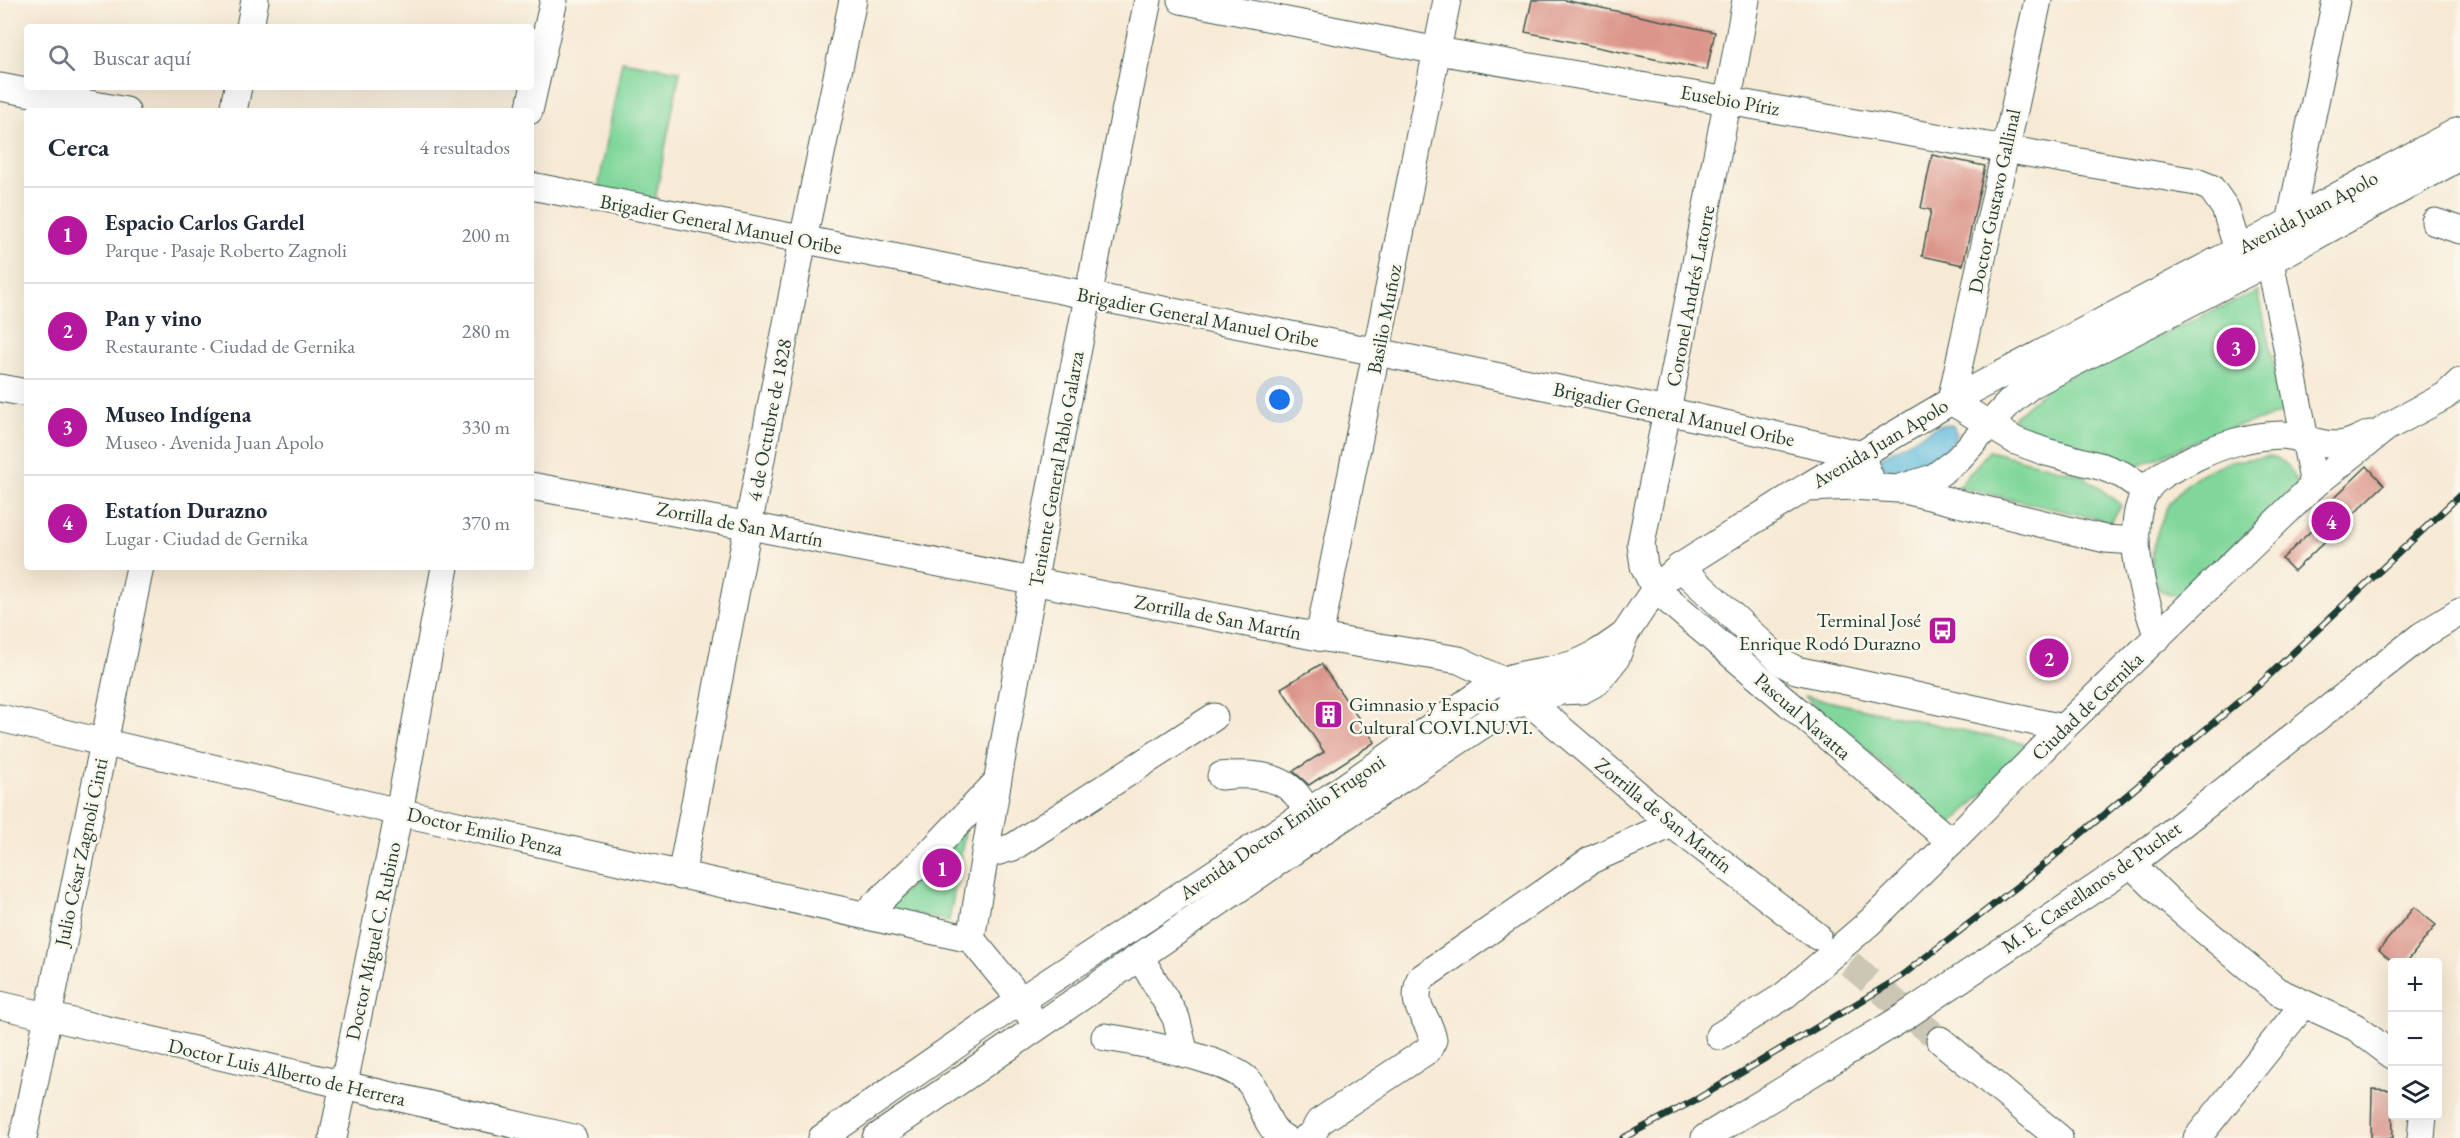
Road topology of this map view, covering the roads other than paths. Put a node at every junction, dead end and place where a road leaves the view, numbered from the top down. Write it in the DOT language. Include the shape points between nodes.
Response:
graph roads {
  1 [pos="255,0"];
  2 [pos="554,0"];
  3 [pos="853,0"];
  4 [pos="1148,0"];
  5 [pos="1181,0"];
  6 [pos="1447,0"];
  7 [pos="1746,0"];
  8 [pos="2038,0"];
  9 [pos="2336,0"];
  10 [pos="251,24"];
  11 [pos="1438,51"];
  12 [pos="0,87"];
  13 [pos="236,90"];
  14 [pos="1728,99"];
  15 [pos="110,108"];
  16 [pos="234,108"];
  17 [pos="531,108"];
  18 [pos="2460,129"];
  19 [pos="2005,148"];
  20 [pos="2460,157"];
  21 [pos="534,187"];
  22 [pos="2290,223"];
  23 [pos="803,240"];
  24 [pos="2238,250"];
  25 [pos="2270,261"];
  26 [pos="1088,295"];
  27 [pos="1377,352"];
  28 [pos="2460,382"];
  29 [pos="0,388"];
  30 [pos="24,392"];
  31 [pos="1951,401"];
  32 [pos="1667,411"];
  33 [pos="1988,424"];
  34 [pos="2387,427"];
  35 [pos="2306,438"];
  36 [pos="1863,455"];
  37 [pos="2314,484"];
  38 [pos="534,487"];
  39 [pos="1805,488"];
  40 [pos="1885,488"];
  41 [pos="2146,491"];
  42 [pos="750,526"];
  43 [pos="2136,541"];
  44 [pos="1680,567"];
  45 [pos="139,570"];
  46 [pos="444,570"];
  47 [pos="1035,581"];
  48 [pos="1655,589"];
  49 [pos="2460,612"];
  50 [pos="1625,634"];
  51 [pos="1319,637"];
  52 [pos="2158,637"];
  53 [pos="1501,680"];
  54 [pos="1575,690"];
  55 [pos="1527,700"];
  56 [pos="1214,717"];
  57 [pos="0,718"];
  58 [pos="2063,728"];
  59 [pos="104,742"];
  60 [pos="1577,744"];
  61 [pos="1221,776"];
  62 [pos="997,782"];
  63 [pos="399,812"];
  64 [pos="1314,822"];
  65 [pos="1672,824"];
  66 [pos="1952,842"];
  67 [pos="985,855"];
  68 [pos="2131,864"];
  69 [pos="681,876"];
  70 [pos="864,915"];
  71 [pos="1817,936"];
  72 [pos="971,939"];
  73 [pos="1140,957"];
  74 [pos="1021,1000"];
  75 [pos="2304,1004"];
  76 [pos="0,1005"];
  77 [pos="48,1015"];
  78 [pos="1037,1026"];
  79 [pos="1719,1036"];
  80 [pos="1105,1037"];
  81 [pos="1940,1040"];
  82 [pos="2388,1052"];
  83 [pos="1185,1054"];
  84 [pos="344,1084"];
  85 [pos="2422,1120"];
  86 [pos="23,1138"];
  87 [pos="333,1138"];
  88 [pos="573,1138"];
  89 [pos="822,1138"];
  90 [pos="876,1138"];
  91 [pos="1284,1138"];
  92 [pos="1306,1138"];
  93 [pos="1705,1138"];
  94 [pos="2059,1138"];
  95 [pos="2196,1138"];
  96 [pos="2421,1138"];
  1 -- 10 [label="street"];
  2 -- 17 [label="street"];
  3 -- 23 [label="street, 4 de Octubre de 1828"];
  4 -- 26 [label="street, Teniente General Pablo Galarza"];
  5 -- 11 [label="street, Eusebio Píriz"];
  6 -- 11 [label="street, Basilio Muñoz"];
  7 -- 14 [label="street, Coronel Andrés Latorre"];
  8 -- 19 [label="street, Doctor Gustavo Gallinal"];
  9 -- 22 [label="street"];
  11 -- 14 [label="street, Eusebio Píriz"];
  11 -- 27 [label="street, Basilio Muñoz"];
  12 -- 15 [label="street"];
  13 -- 16 [label="street"];
  14 -- 19 [label="street, Eusebio Píriz"];
  14 -- 32 [label="street, Coronel Andrés Latorre"];
  18 -- 22 [label="street, Avenida Juan Apolo"];
  19 -- 24 [label="street, Eusebio Píriz" via="2196,182 2211,188 2225,208"];
  19 -- 31 [label="street, Doctor Gustavo Gallinal"];
  20 -- 25 [label="street, Avenida Juan Apolo"];
  21 -- 23 [label="street, Brigadier General Manuel Oribe"];
  22 -- 24 [label="street, Avenida Juan Apolo"];
  23 -- 26 [label="street, Brigadier General Manuel Oribe"];
  23 -- 42 [label="street, 4 de Octubre de 1828"];
  24 -- 31 [label="street, Avenida Juan Apolo"];
  25 -- 33 [label="street, Avenida Juan Apolo" via="2031,385"];
  25 -- 35 [label="street"];
  26 -- 27 [label="street, Brigadier General Manuel Oribe"];
  26 -- 47 [label="street, Teniente General Pablo Galarza"];
  27 -- 32 [label="street, Brigadier General Manuel Oribe"];
  27 -- 51 [label="street, Basilio Muñoz"];
  28 -- 34 [label="street, Ciudad de Gernika" via="2445,396"];
  29 -- 30 [label="street"];
  31 -- 33 [label="street"];
  31 -- 36 [label="street, Avenida Juan Apolo"];
  32 -- 36 [label="street, Brigadier General Manuel Oribe"];
  32 -- 48 [label="street, Coronel Andrés Latorre" via="1641,544 1644,566"];
  33 -- 40 [label="street, Avenida Juan Apolo" via="1958,460 1933,478"];
  33 -- 41 [label="street" via="2016,441 2103,467"];
  34 -- 35 [label="street" via="2344,444"];
  34 -- 37 [label="street, Ciudad de Gernika"];
  35 -- 37 [label="street"];
  35 -- 41 [label="street" via="2282,435 2251,439 2208,452 2160,476"];
  36 -- 39 [label="street, Avenida Juan Apolo"];
  36 -- 40 [label="street" via="1864,466"];
  37 -- 52 [label="street, Ciudad de Gernika"];
  38 -- 42 [label="street, Zorrilla de San Martín"];
  39 -- 40 [label="street, Avenida Juan Apolo"];
  39 -- 44 [label="street"];
  40 -- 43 [label="street" via="2105,539"];
  41 -- 43 [label="street"];
  42 -- 47 [label="street, Zorrilla de San Martín"];
  42 -- 69 [label="street, 4 de Octubre de 1828"];
  43 -- 52 [label="street" via="2142,583"];
  44 -- 48 [label="street"];
  44 -- 58 [label="street" via="1783,663 1797,670"];
  45 -- 59 [label="street, Julio César Zagnoli Cinti"];
  46 -- 63 [label="street, Doctor Miguel C. Rubino"];
  47 -- 51 [label="street, Zorrilla de San Martín"];
  47 -- 62 [label="street, Teniente General Pablo Galarza"];
  48 -- 50 [label="street"];
  48 -- 66 [label="street, Pascual Navatta"];
  49 -- 68 [label="street, M. E. Castellanos de Puchet" via="2421,636"];
  50 -- 53 [label="street, Avenida Doctor Emilio Frugoni" via="1594,656 1572,665"];
  50 -- 54 [label="street, Avenida Doctor Emilio Frugoni" via="1616,658 1597,682"];
  51 -- 53 [label="street, Zorrilla de San Martín" via="1459,660"];
  52 -- 58 [label="street, Ciudad de Gernika"];
  53 -- 55 [label="street, Zorrilla de San Martín"];
  53 -- 64 [label="street, Avenida Doctor Emilio Frugoni"];
  54 -- 55 [label="street, Avenida Doctor Emilio Frugoni"];
  54 -- 60 [label="street" via="1566,719"];
  55 -- 60 [label="street, Zorrilla de San Martín"];
  55 -- 64 [label="street, Avenida Doctor Emilio Frugoni"];
  56 -- 67 [label="street" via="1013,847"];
  57 -- 59 [label="street, Doctor Emilio Penza"];
  58 -- 66 [label="street, Ciudad de Gernika"];
  59 -- 63 [label="street, Doctor Emilio Penza"];
  59 -- 77 [label="street, Julio César Zagnoli Cinti"];
  60 -- 65 [label="street, Zorrilla de San Martín"];
  61 -- 64 [label="street" via="1241,773 1270,778 1294,792"];
  62 -- 67 [label="street, Teniente General Pablo Galarza"];
  62 -- 70 [label="street"];
  63 -- 69 [label="street, Doctor Emilio Penza"];
  63 -- 84 [label="street, Doctor Miguel C. Rubino"];
  64 -- 73 [label="street, Avenida Doctor Emilio Frugoni"];
  64 -- 74 [label="street, Avenida Doctor Emilio Frugoni"];
  65 -- 71 [label="street, Zorrilla de San Martín"];
  65 -- 92 [label="street" via="1591,860 1420,979 1416,993 1418,1008 1433,1040 1428,1050 1320,1122"];
  66 -- 79 [label="street, Ciudad de Gernika" via="1809,976"];
  67 -- 72 [label="street, Teniente General Pablo Galarza"];
  68 -- 75 [label="street" via="2166,900 2277,992"];
  68 -- 93 [label="street, M. E. Castellanos de Puchet" via="1904,1017"];
  69 -- 70 [label="street, Doctor Emilio Penza"];
  70 -- 72 [label="street, Doctor Emilio Penza"];
  72 -- 74 [label="street"];
  73 -- 78 [label="street, Avenida Doctor Emilio Frugoni"];
  73 -- 83 [label="street" via="1176,1018"];
  74 -- 78 [label="street"];
  74 -- 89 [label="street, Avenida Doctor Emilio Frugoni"];
  75 -- 82 [label="street" via="2355,1026"];
  75 -- 95 [label="street"];
  76 -- 77 [label="street, Doctor Luis Alberto de Herrera"];
  77 -- 84 [label="street, Doctor Luis Alberto de Herrera"];
  77 -- 86 [label="street, Julio César Zagnoli Cinti"];
  78 -- 90 [label="street, Avenida Doctor Emilio Frugoni"];
  80 -- 83 [label="street" via="1158,1045"];
  81 -- 94 [label="street"];
  83 -- 91 [label="street" via="1239,1072 1251,1084 1267,1118"];
  84 -- 87 [label="street, Doctor Miguel C. Rubino"];
  84 -- 88 [label="street, Doctor Luis Alberto de Herrera"];
  85 -- 96 [label="street"];
}
